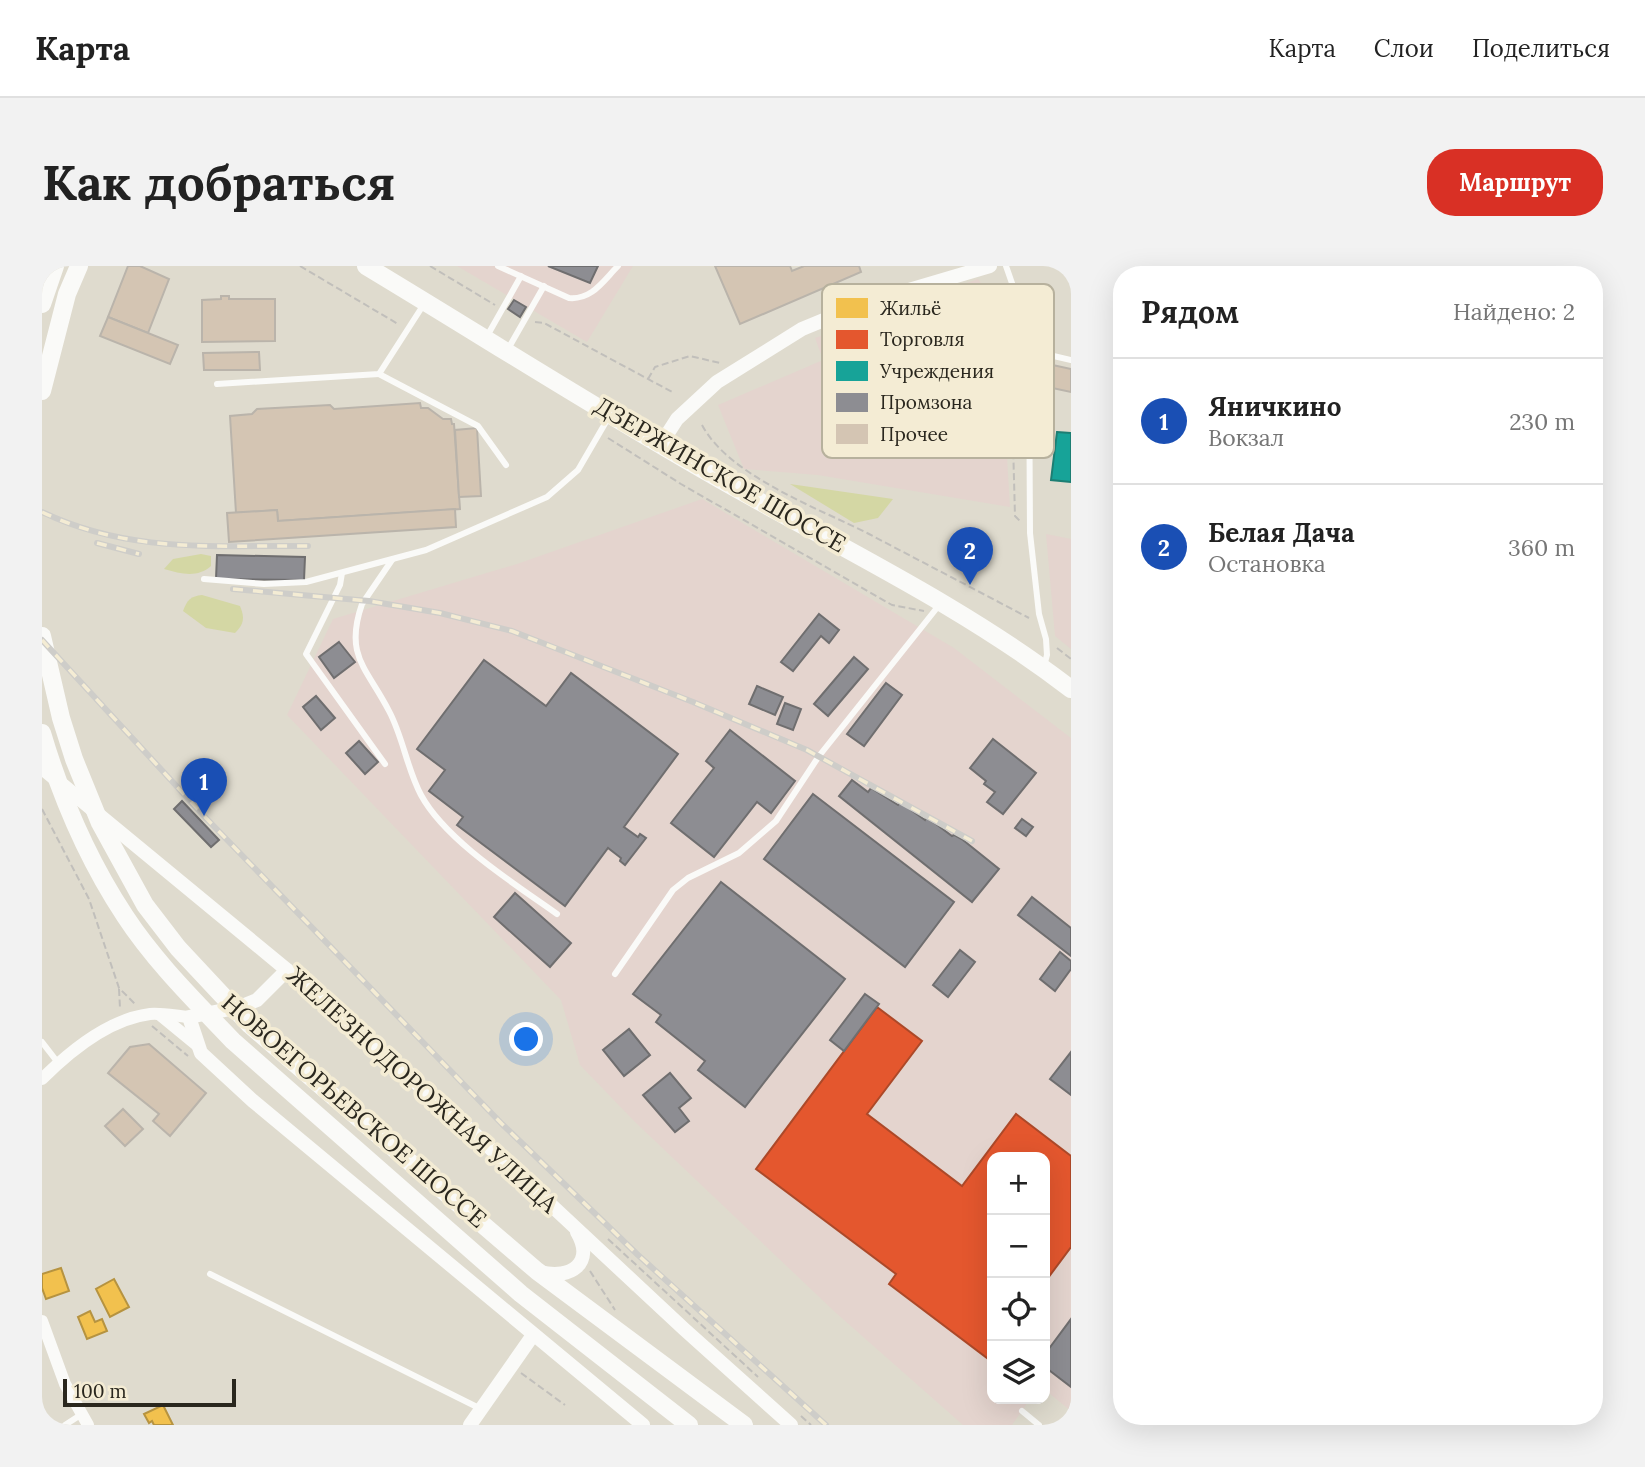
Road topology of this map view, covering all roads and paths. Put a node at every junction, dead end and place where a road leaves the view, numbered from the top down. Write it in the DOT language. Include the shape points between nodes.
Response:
graph roads {
  1 [pos="55,266"];
  2 [pos="79,266"];
  3 [pos="300,266"];
  4 [pos="366,266"];
  5 [pos="430,266"];
  6 [pos="498,266"];
  7 [pos="618,266"];
  8 [pos="990,266"];
  9 [pos="1006,266"];
  10 [pos="521,276"];
  11 [pos="929,284"];
  12 [pos="1012,284"];
  13 [pos="544,286"];
  14 [pos="426,302"];
  15 [pos="42,304"];
  16 [pos="502,310"];
  17 [pos="524,320"];
  18 [pos="822,320"];
  19 [pos="408,330"];
  20 [pos="486,338"];
  21 [pos="507,351"];
  22 [pos="736,368"];
  23 [pos="379,374"];
  24 [pos="648,379"];
  25 [pos="217,384"];
  26 [pos="42,391"];
  27 [pos="674,393"];
  28 [pos="611,414"];
  29 [pos="702,425"];
  30 [pos="661,444"];
  31 [pos="1014,458"];
  32 [pos="1029,458"];
  33 [pos="506,465"];
  34 [pos="681,484"];
  35 [pos="1030,533"];
  36 [pos="392,560"];
  37 [pos="342,573"];
  38 [pos="204,579"];
  39 [pos="937,608"];
  40 [pos="1031,619"];
  41 [pos="42,636"];
  42 [pos="1046,639"];
  43 [pos="1071,659"];
  44 [pos="1043,668"];
  45 [pos="1071,689"];
  46 [pos="42,733"];
  47 [pos="385,764"];
  48 [pos="42,768"];
  49 [pos="42,809"];
  50 [pos="557,914"];
  51 [pos="287,970"];
  52 [pos="615,974"];
  53 [pos="119,988"];
  54 [pos="152,1014"];
  55 [pos="189,1017"];
  56 [pos="121,1023"];
  57 [pos="42,1042"];
  58 [pos="198,1046"];
  59 [pos="42,1064"];
  60 [pos="59,1064"];
  61 [pos="42,1079"];
  62 [pos="573,1224"];
  63 [pos="600,1232"];
  64 [pos="537,1271"];
  65 [pos="210,1274"];
  66 [pos="42,1321"];
  67 [pos="533,1335"];
  68 [pos="759,1378"];
  69 [pos="481,1409"];
  70 [pos="1022,1410"];
  71 [pos="85,1420"];
  72 [pos="795,1420"];
  73 [pos="65,1425"];
  74 [pos="470,1425"];
  75 [pos="643,1425"];
  76 [pos="690,1425"];
  77 [pos="744,1425"];
  78 [pos="811,1425"];
  79 [pos="1040,1425"];
  1 -- 15 [label="main road"];
  2 -- 26 [label="main road" via="67,294"];
  3 -- 19 [label="path"];
  4 -- 14 [label="main road, ДЗЕРЖИНСКОЕ ШОССЕ"];
  5 -- 16 [label="path"];
  6 -- 10 [label="lane"];
  7 -- 13 [label="lane" via="585,297 569,298"];
  8 -- 11 [label="street"];
  9 -- 12 [label="lane"];
  10 -- 13 [label="lane"];
  10 -- 16 [label="lane"];
  13 -- 17 [label="lane"];
  14 -- 19 [label="lane"];
  14 -- 20 [label="main road, ДЗЕРЖИНСКОЕ ШОССЕ"];
  16 -- 20 [label="lane"];
  17 -- 21 [label="lane"];
  17 -- 24 [label="path" via="544,323"];
  18 -- 22 [label="street"];
  19 -- 23 [label="lane"];
  20 -- 21 [label="main road, ДЗЕРЖИНСКОЕ ШОССЕ"];
  21 -- 28 [label="main road, ДЗЕРЖИНСКОЕ ШОССЕ"];
  22 -- 24 [label="path" via="690,356 655,367"];
  22 -- 30 [label="street" via="682,413"];
  23 -- 25 [label="lane"];
  23 -- 33 [label="lane" via="478,426"];
  24 -- 27 [label="path"];
  28 -- 30 [label="main road, ДЗЕРЖИНСКОЕ ШОССЕ"];
  28 -- 36 [label="lane" via="579,470 547,496 426,550"];
  29 -- 40 [label="path" via="708,436 755,478"];
  30 -- 39 [label="main road, ДЗЕРЖИНСКОЕ ШОССЕ"];
  31 -- 35 [label="path" via="1016,516"];
  32 -- 35 [label="lane"];
  34 -- 39 [label="path" via="892,606"];
  35 -- 42 [label="lane"];
  36 -- 37 [label="lane"];
  36 -- 50 [label="lane" via="359,611 354,632 360,664 390,712 422,796 446,828"];
  37 -- 38 [label="lane" via="306,582 264,584"];
  37 -- 47 [label="lane" via="306,654"];
  39 -- 44 [label="main road, ДЗЕРЖИНСКОЕ ШОССЕ"];
  39 -- 52 [label="lane" via="819,756 776,821 739,853 673,890"];
  41 -- 64 [label="main road, НОВОЕГОРЬЕВСКОЕ ШОССЕ" via="74,759 118,859 178,948 250,1026"];
  42 -- 43 [label="path"];
  42 -- 44 [label="lane" via="1048,655"];
  44 -- 45 [label="main road, ДЗЕРЖИНСКОЕ ШОССЕ"];
  46 -- 76 [label="main road, НОВОЕГОРЬЕВСКОЕ ШОССЕ" via="79,832 126,918 233,1041 521,1294"];
  48 -- 51 [label="street, ЖЕЛЕЗНОДОРОЖНАЯ УЛИЦА"];
  49 -- 53 [label="path" via="89,899"];
  51 -- 55 [label="street" via="257,1000"];
  51 -- 62 [label="street, ЖЕЛЕЗНОДОРОЖНАЯ УЛИЦА"];
  53 -- 54 [label="path"];
  53 -- 56 [label="path"];
  54 -- 55 [label="street"];
  54 -- 56 [label="street"];
  54 -- 58 [label="street"];
  55 -- 58 [label="street"];
  56 -- 60 [label="street" via="98,1033"];
  57 -- 60 [label="lane"];
  58 -- 67 [label="street" via="253,1101"];
  59 -- 60 [label="lane"];
  60 -- 61 [label="street"];
  62 -- 64 [label="street" via="584,1250 581,1261 564,1275"];
  62 -- 72 [label="street, ЖЕЛЕЗНОДОРОЖНАЯ УЛИЦА" via="684,1329"];
  63 -- 68 [label="path"];
  64 -- 77 [label="main road, НОВОЕГОРЬЕВСКОЕ ШОССЕ"];
  65 -- 69 [label="lane"];
  66 -- 71 [label="street" via="65,1384"];
  67 -- 69 [label="street"];
  67 -- 75 [label="street"];
  69 -- 74 [label="street"];
  70 -- 79 [label="lane"];
  71 -- 73 [label="lane"];
  72 -- 78 [label="path"];
}
